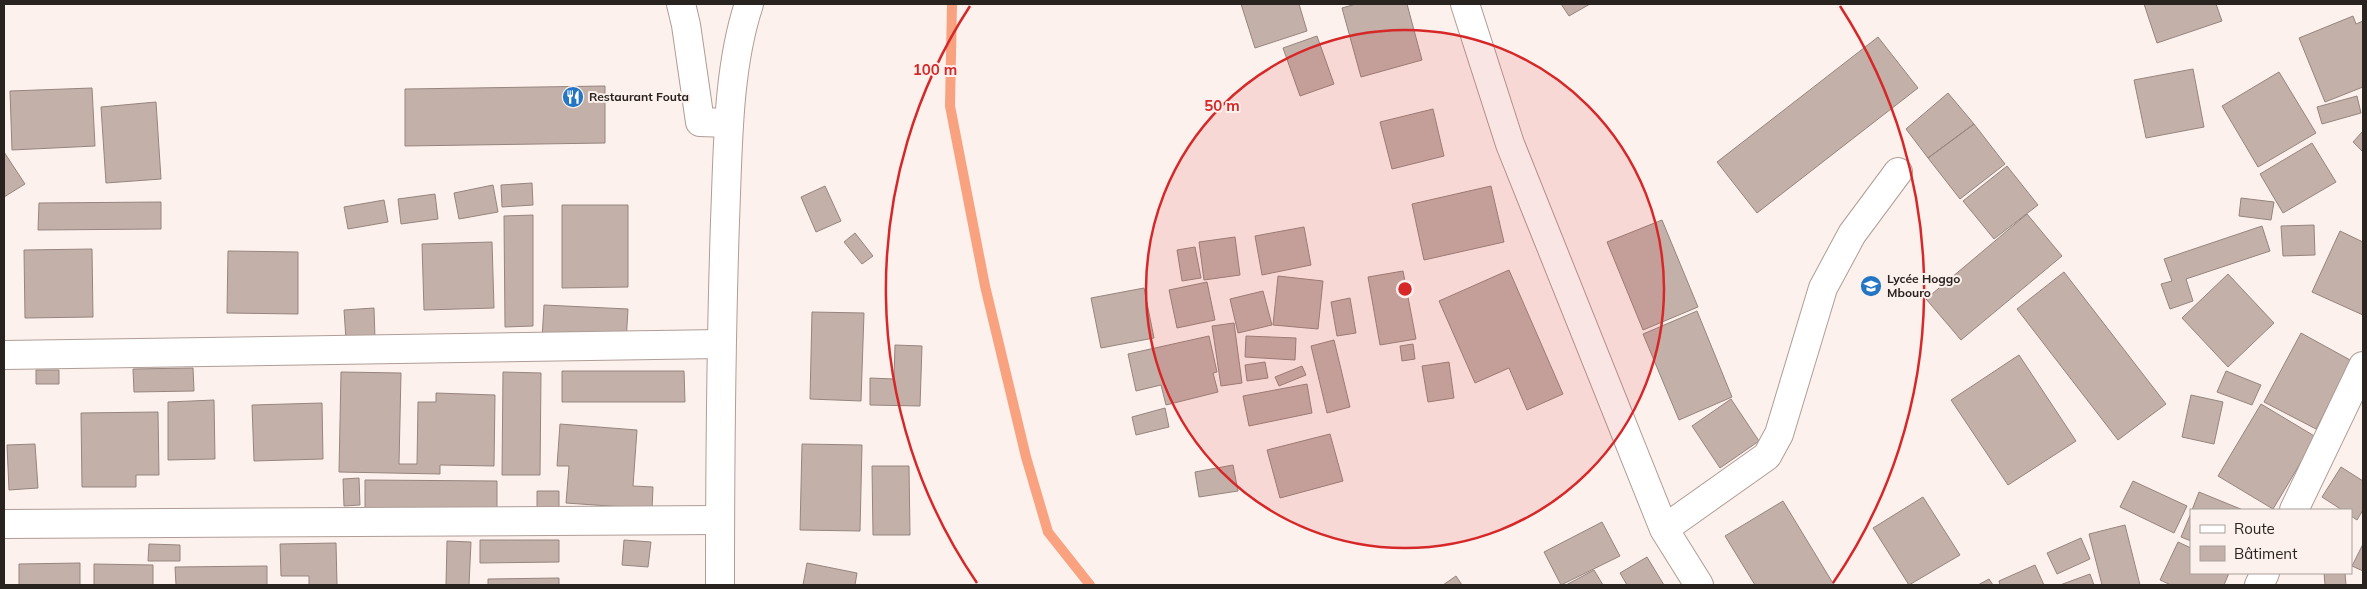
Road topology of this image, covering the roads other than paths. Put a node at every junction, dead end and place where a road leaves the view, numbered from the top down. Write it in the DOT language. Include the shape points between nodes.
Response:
graph roads {
  1 [pos="681,4"];
  2 [pos="749,4"];
  3 [pos="1465,4"];
  4 [pos="729,123"];
  5 [pos="1898,172"];
  6 [pos="721,344"];
  7 [pos="4,355"];
  8 [pos="2363,366"];
  9 [pos="2294,509"];
  10 [pos="720,520"];
  11 [pos="4,524"];
  12 [pos="1664,529"];
  13 [pos="720,585"];
  14 [pos="1699,585"];
  1 -- 4 [label="street" via="700,122"];
  2 -- 4 [label="street" via="742,25"];
  3 -- 12 [label="street" via="1510,144"];
  4 -- 6 [label="street"];
  5 -- 12 [label="street" via="1852,234 1823,288 1779,434 1767,456"];
  6 -- 7 [label="street"];
  6 -- 10 [label="street"];
  8 -- 9 [label="street"];
  10 -- 11 [label="street"];
  10 -- 13 [label="street"];
  12 -- 14 [label="street"];
}
